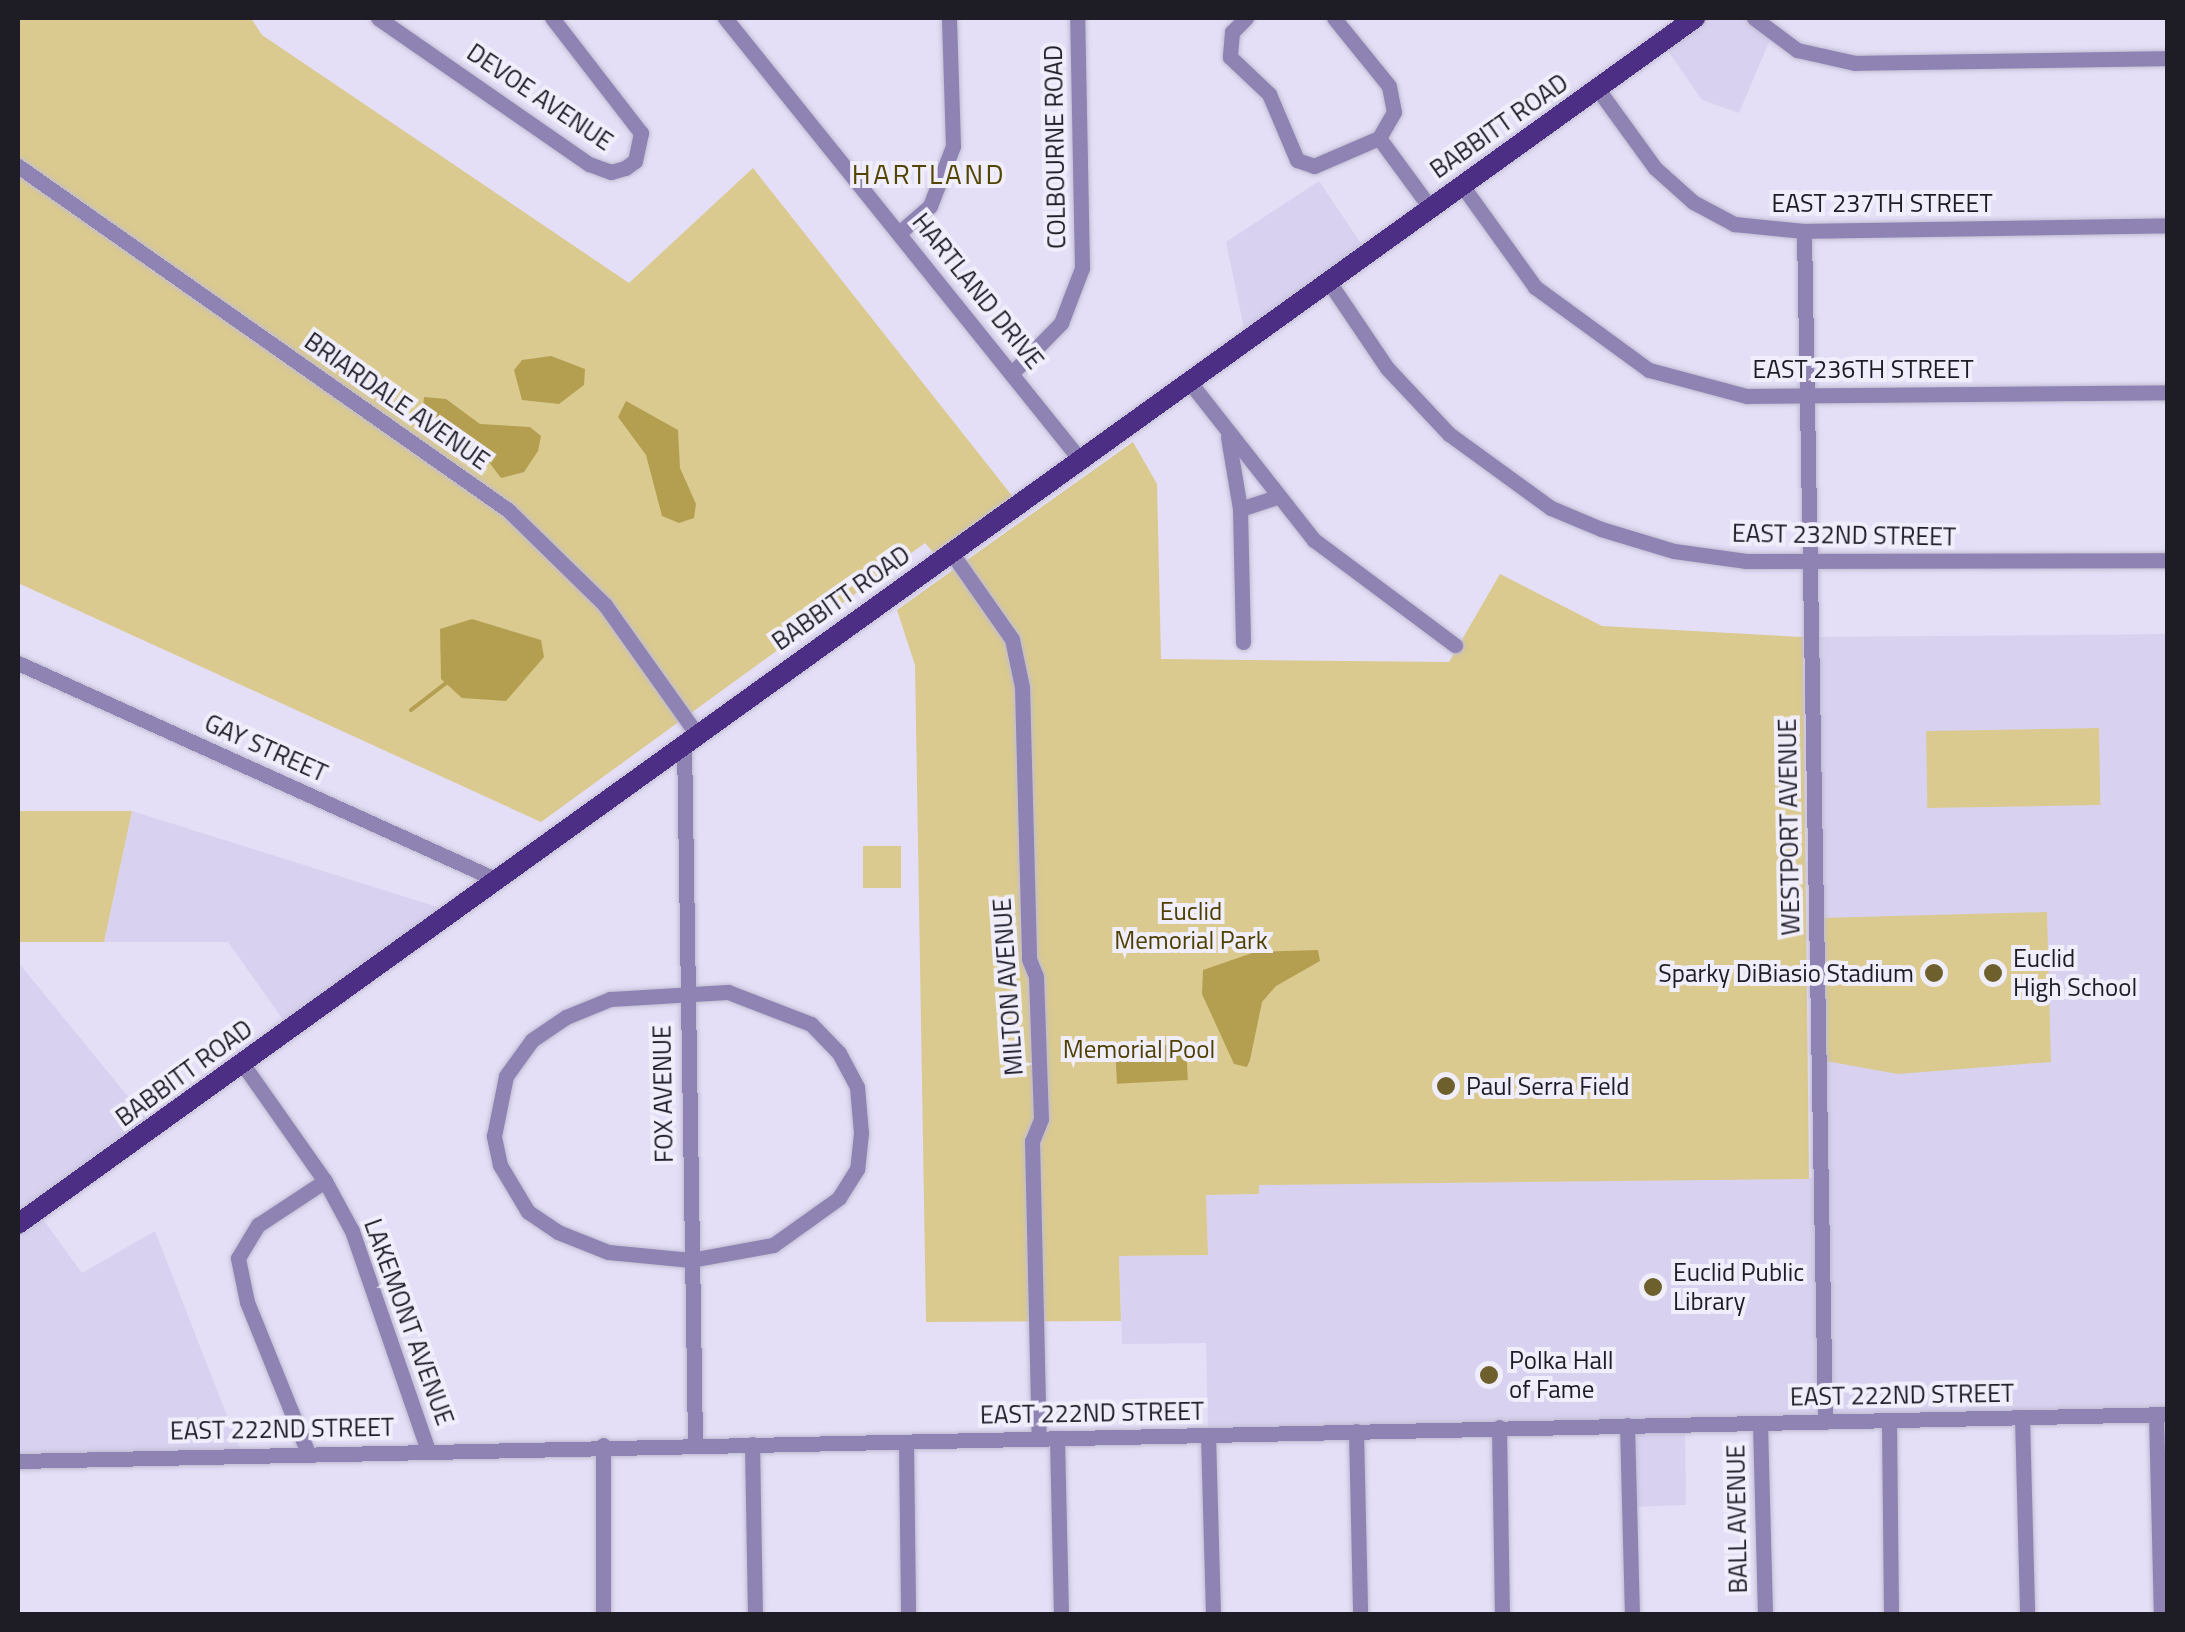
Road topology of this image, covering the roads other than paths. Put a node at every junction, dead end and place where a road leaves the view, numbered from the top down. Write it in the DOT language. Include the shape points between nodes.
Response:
graph roads {
  1 [pos="378,18"];
  2 [pos="552,18"];
  3 [pos="724,18"];
  4 [pos="949,18"];
  5 [pos="1077,18"];
  6 [pos="1246,18"];
  7 [pos="1334,18"];
  8 [pos="1754,18"];
  9 [pos="1682,21"];
  10 [pos="2168,58"];
  11 [pos="1597,88"];
  12 [pos="1379,138"];
  13 [pos="18,166"];
  14 [pos="1461,184"];
  15 [pos="1429,206"];
  16 [pos="2168,225"];
  17 [pos="1804,231"];
  18 [pos="899,232"];
  19 [pos="1327,280"];
  20 [pos="1013,372"];
  21 [pos="1188,380"];
  22 [pos="2168,392"];
  23 [pos="1806,397"];
  24 [pos="1228,435"];
  25 [pos="1078,457"];
  26 [pos="1278,497"];
  27 [pos="1240,509"];
  28 [pos="952,552"];
  29 [pos="2168,560"];
  30 [pos="1810,564"];
  31 [pos="1243,642"];
  32 [pos="1455,645"];
  33 [pos="18,663"];
  34 [pos="690,738"];
  35 [pos="495,879"];
  36 [pos="686,992"];
  37 [pos="242,1062"];
  38 [pos="325,1181"];
  39 [pos="18,1224"];
  40 [pos="690,1260"];
  41 [pos="2162,1414"];
  42 [pos="2022,1417"];
  43 [pos="1889,1421"];
  44 [pos="1825,1422"];
  45 [pos="1760,1423"];
  46 [pos="1628,1424"];
  47 [pos="1498,1427"];
  48 [pos="1356,1431"];
  49 [pos="1208,1435"];
  50 [pos="1056,1438"];
  51 [pos="1039,1439"];
  52 [pos="906,1442"];
  53 [pos="695,1444"];
  54 [pos="752,1444"];
  55 [pos="602,1445"];
  56 [pos="428,1450"];
  57 [pos="308,1453"];
  58 [pos="18,1461"];
  59 [pos="603,1614"];
  60 [pos="756,1614"];
  61 [pos="908,1614"];
  62 [pos="1060,1614"];
  63 [pos="1214,1614"];
  64 [pos="1360,1614"];
  65 [pos="1502,1614"];
  66 [pos="1632,1614"];
  67 [pos="1765,1614"];
  68 [pos="1891,1614"];
  69 [pos="2027,1614"];
  70 [pos="2161,1614"];
  1 -- 2 [label="street, DEVOE AVENUE" via="603,171 625,168 640,148 641,133"];
  3 -- 18 [label="street, HARTLAND DRIVE"];
  4 -- 18 [label="street" via="954,146 930,206"];
  5 -- 20 [label="street, COLBOURNE ROAD" via="1082,268 1061,323"];
  6 -- 12 [label="street" via="1232,32 1230,57 1268,94 1297,160 1314,166"];
  7 -- 12 [label="street" via="1388,86 1394,112"];
  8 -- 10 [label="street" via="1797,50 1855,63"];
  9 -- 11 [label="main road, BABBITT ROAD"];
  11 -- 14 [label="main road, BABBITT ROAD"];
  11 -- 17 [label="street, EAST 237TH STREET" via="1655,168 1693,202 1734,224"];
  12 -- 15 [label="street"];
  13 -- 34 [label="street, BRIARDALE AVENUE" via="508,510 604,606"];
  14 -- 15 [label="main road, BABBITT ROAD"];
  14 -- 23 [label="street, EAST 236TH STREET" via="1535,287 1611,348 1649,370 1746,396"];
  15 -- 19 [label="main road, BABBITT ROAD"];
  16 -- 17 [label="street, EAST 237TH STREET"];
  17 -- 23 [label="street, WESTPORT AVENUE"];
  18 -- 20 [label="street, HARTLAND DRIVE"];
  19 -- 21 [label="main road, BABBITT ROAD"];
  19 -- 30 [label="street, EAST 232ND STREET" via="1416,403 1476,457 1551,508 1674,551"];
  20 -- 25 [label="street, HARTLAND DRIVE"];
  21 -- 24 [label="street"];
  21 -- 25 [label="main road, BABBITT ROAD"];
  22 -- 23 [label="street, EAST 236TH STREET"];
  23 -- 30 [label="street, WESTPORT AVENUE"];
  24 -- 26 [label="street"];
  24 -- 27 [label="street"];
  25 -- 28 [label="main road, BABBITT ROAD"];
  26 -- 27 [label="street"];
  26 -- 32 [label="street" via="1351,573"];
  27 -- 31 [label="street"];
  28 -- 34 [label="main road, BABBITT ROAD"];
  28 -- 51 [label="street, MILTON AVENUE" via="1012,639 1022,686 1041,1119 1032,1140"];
  29 -- 30 [label="street, EAST 232ND STREET"];
  30 -- 44 [label="street, WESTPORT AVENUE"];
  33 -- 35 [label="street, GAY STREET"];
  34 -- 35 [label="main road, BABBITT ROAD"];
  34 -- 36 [label="street, FOX AVENUE"];
  35 -- 37 [label="main road, BABBITT ROAD"];
  36 -- 40 [label="street, FOX AVENUE"];
  36 -- 40 [label="street" via="728,992 811,1024 839,1053 857,1087 861,1133 856,1170 839,1198 806,1226 773,1246"];
  36 -- 40 [label="street" via="610,999 532,1040 506,1076 494,1136 500,1166 528,1212 558,1232 608,1252"];
  37 -- 38 [label="street, LAKEMONT AVENUE"];
  37 -- 39 [label="main road, BABBITT ROAD"];
  38 -- 56 [label="street, LAKEMONT AVENUE" via="352,1231"];
  38 -- 57 [label="street" via="258,1225 238,1258 246,1302"];
  40 -- 53 [label="street, FOX AVENUE"];
  41 -- 42 [label="street, EAST 222ND STREET"];
  41 -- 70 [label="street"];
  42 -- 43 [label="street, EAST 222ND STREET"];
  42 -- 69 [label="street"];
  43 -- 44 [label="street, EAST 222ND STREET"];
  43 -- 68 [label="street"];
  44 -- 45 [label="street, EAST 222ND STREET"];
  45 -- 46 [label="street, EAST 222ND STREET"];
  45 -- 67 [label="street, BALL AVENUE"];
  46 -- 47 [label="street, EAST 222ND STREET"];
  46 -- 66 [label="street"];
  47 -- 48 [label="street, EAST 222ND STREET"];
  47 -- 65 [label="street"];
  48 -- 49 [label="street, EAST 222ND STREET"];
  48 -- 64 [label="street"];
  49 -- 50 [label="street, EAST 222ND STREET"];
  49 -- 63 [label="street"];
  50 -- 51 [label="street, EAST 222ND STREET"];
  50 -- 62 [label="street"];
  51 -- 52 [label="street, EAST 222ND STREET"];
  52 -- 54 [label="street, EAST 222ND STREET"];
  52 -- 61 [label="street"];
  53 -- 54 [label="street, EAST 222ND STREET"];
  53 -- 55 [label="street, EAST 222ND STREET"];
  54 -- 60 [label="street"];
  55 -- 56 [label="street, EAST 222ND STREET"];
  55 -- 59 [label="street"];
  56 -- 57 [label="street, EAST 222ND STREET"];
  57 -- 58 [label="street, EAST 222ND STREET"];
}
